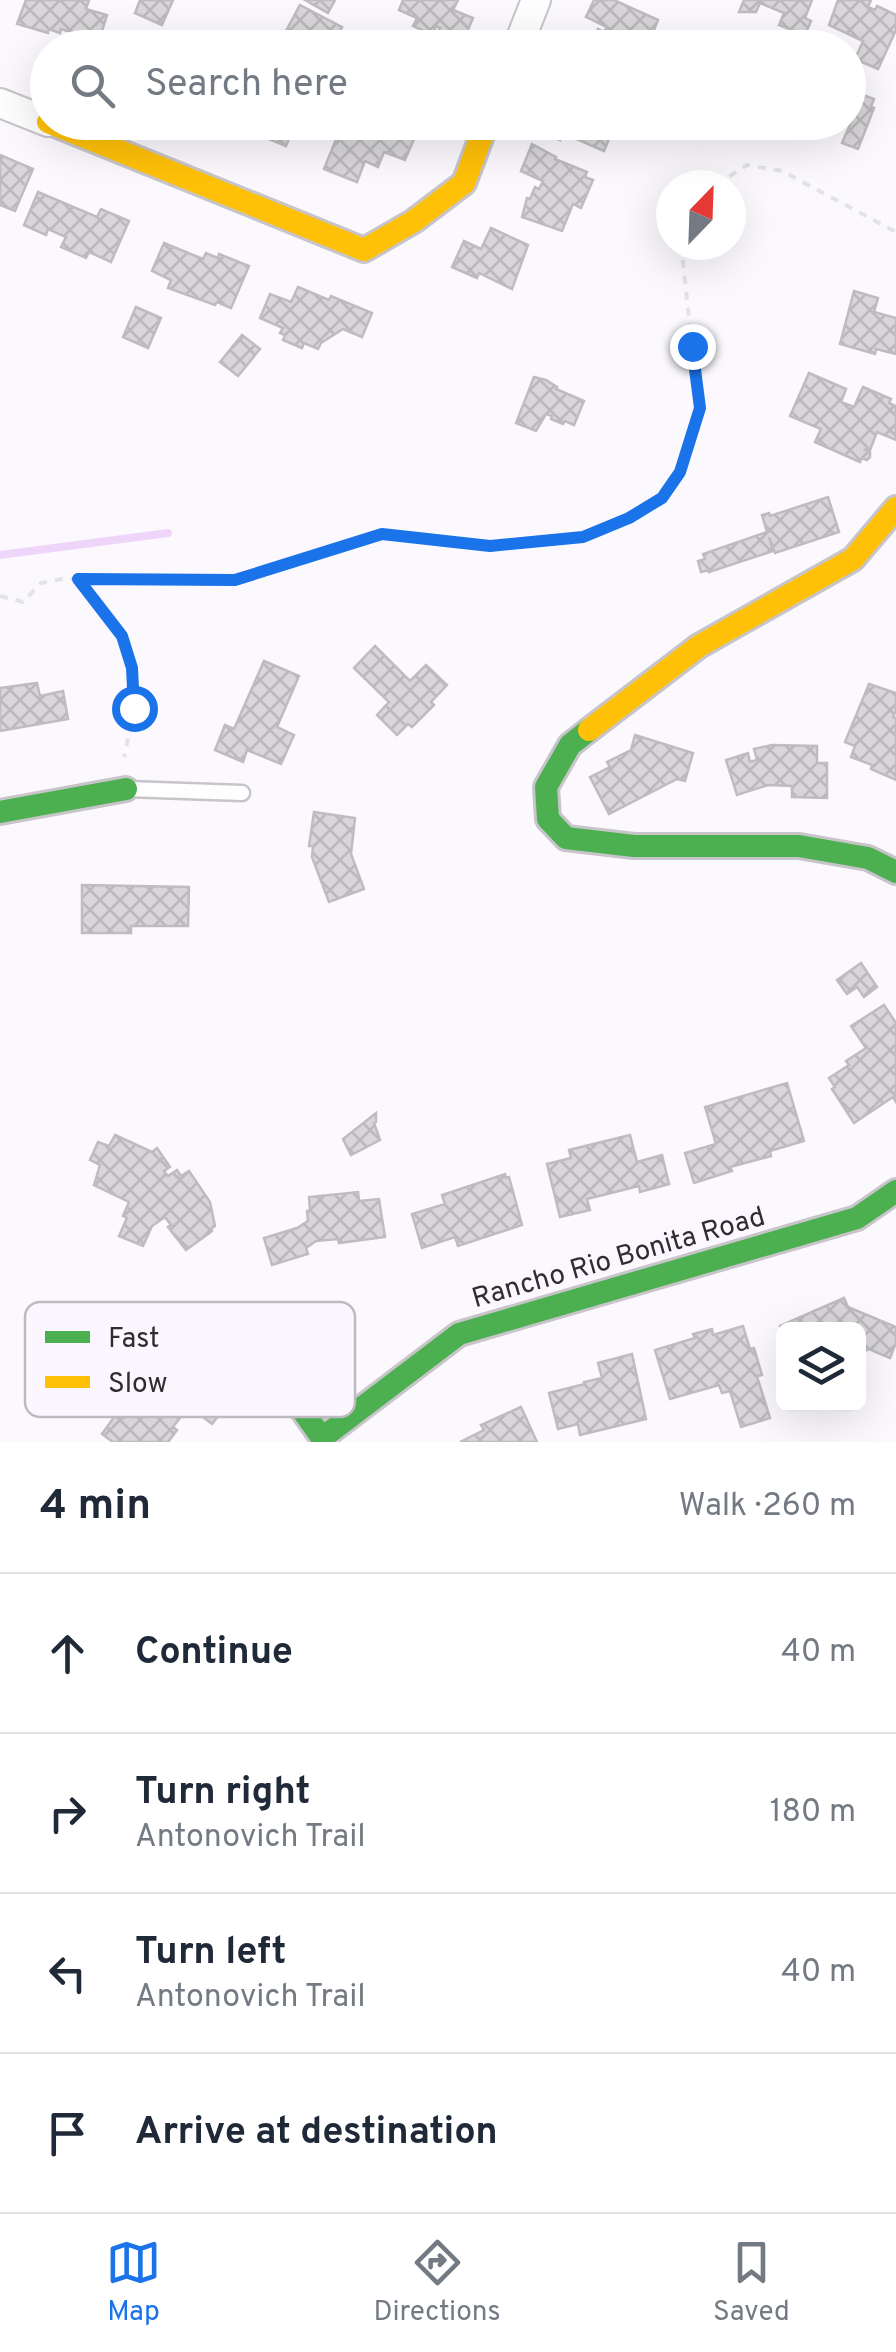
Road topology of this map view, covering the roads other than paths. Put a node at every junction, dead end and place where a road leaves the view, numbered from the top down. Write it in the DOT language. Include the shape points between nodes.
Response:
graph roads {
  1 [pos="536,0"];
  2 [pos="524,30"];
  3 [pos="0,103"];
  4 [pos="30,115"];
  5 [pos="92,140"];
  6 [pos="481,140"];
  7 [pos="896,508"];
  8 [pos="126,788"];
  9 [pos="242,793"];
  10 [pos="0,812"];
  11 [pos="896,872"];
  12 [pos="896,1191"];
  13 [pos="355,1413"];
  14 [pos="305,1417"];
  15 [pos="350,1417"];
  16 [pos="320,1440"];
  1 -- 2 [label="street"];
  3 -- 4 [label="street"];
  5 -- 6 [label="street" via="364,250 464,183"];
  7 -- 11 [label="street" via="853,559 699,646 570,745 546,786 548,819 566,838 634,846 798,846 868,858"];
  8 -- 9 [label="lane"];
  8 -- 10 [label="street"];
  12 -- 13 [label="street, Rancho Rio Bonita Road" via="857,1218 459,1334"];
  14 -- 16 [label="street, Rancho Rio Bonita Road"];
  15 -- 16 [label="street, Rancho Rio Bonita Road"];
}
